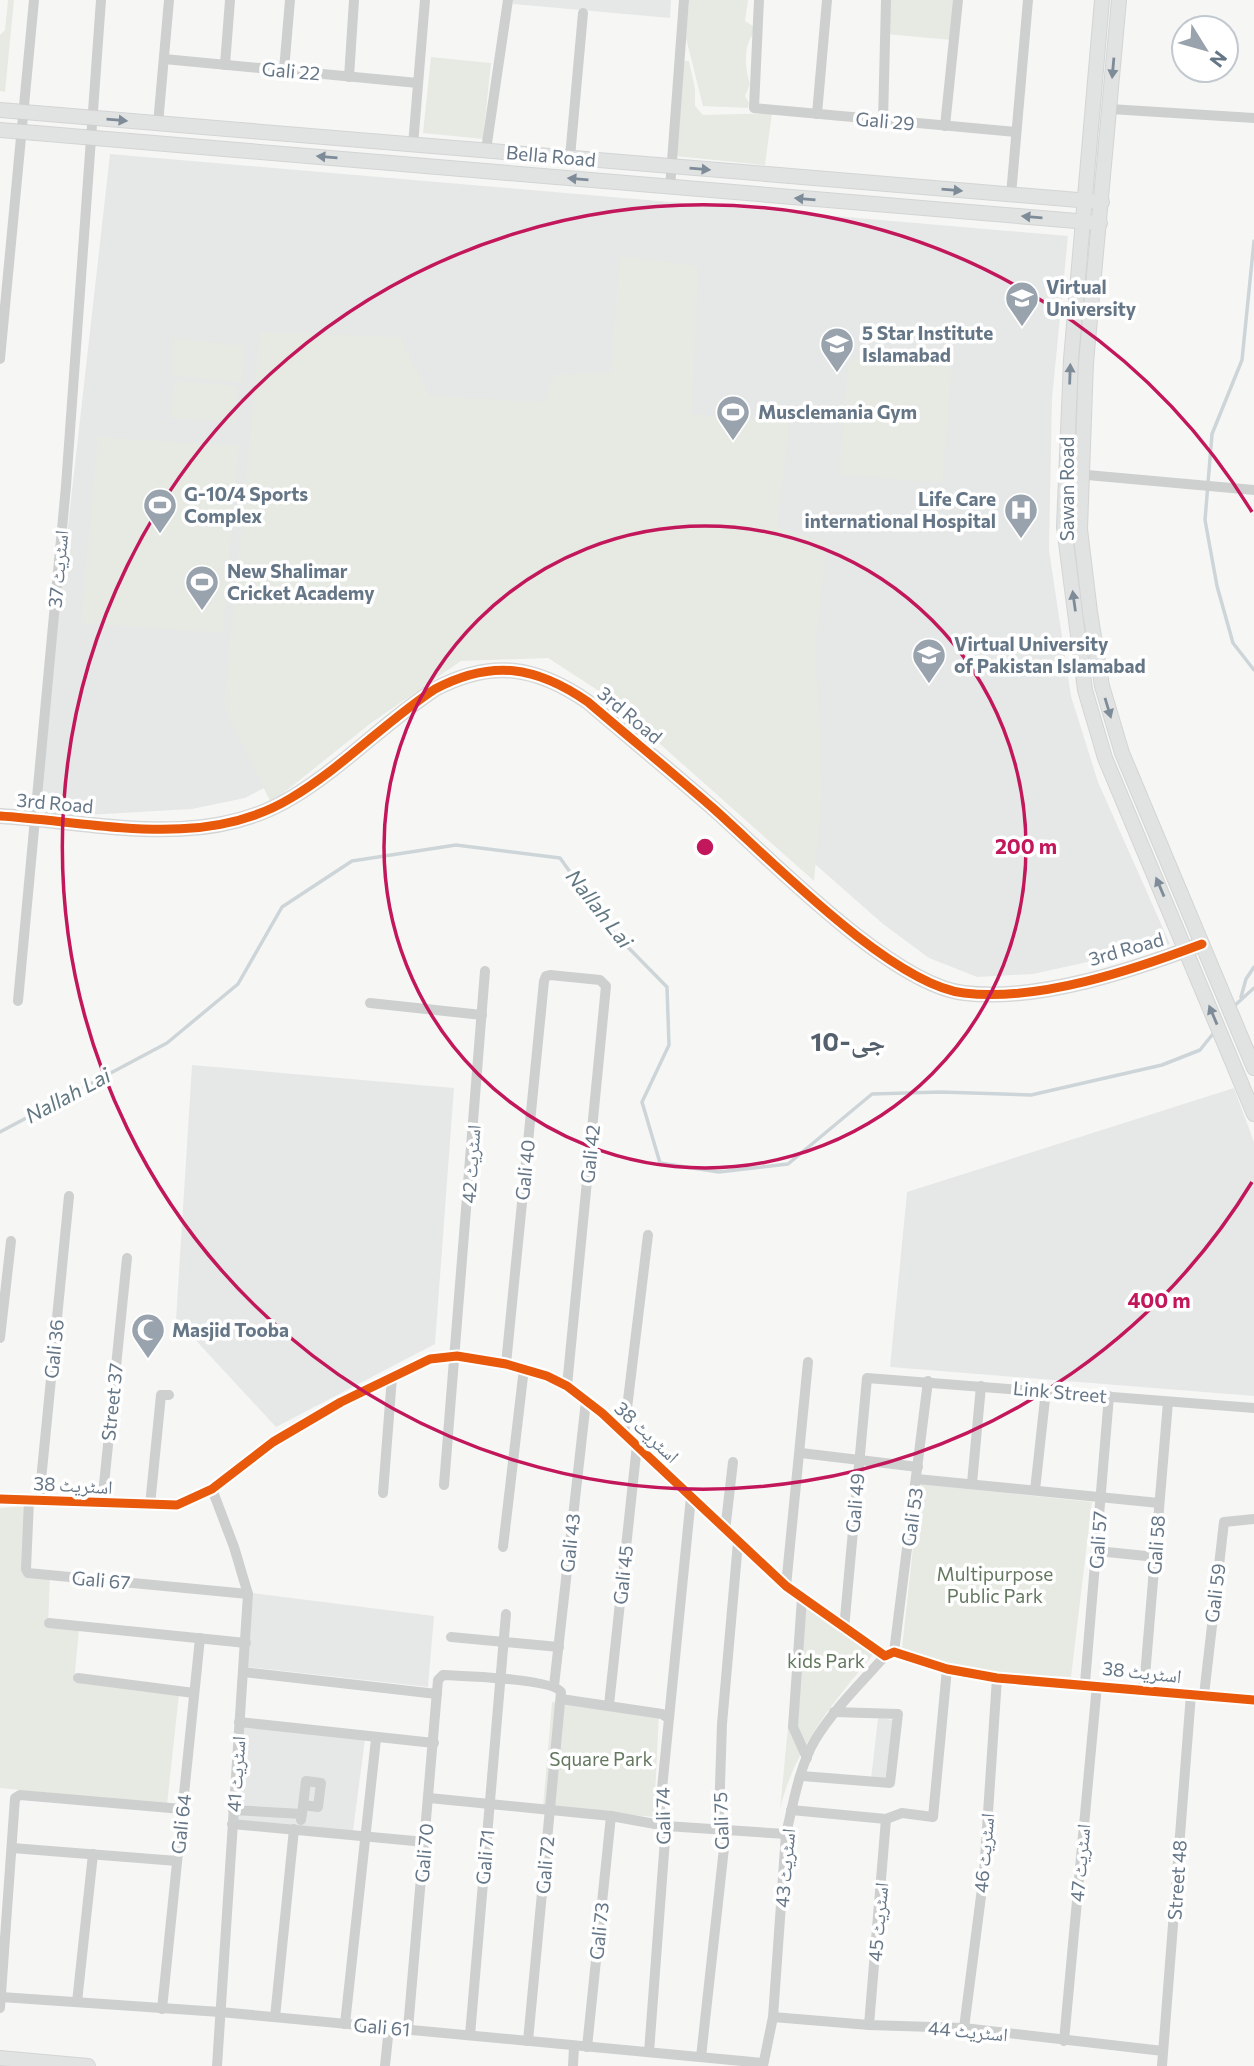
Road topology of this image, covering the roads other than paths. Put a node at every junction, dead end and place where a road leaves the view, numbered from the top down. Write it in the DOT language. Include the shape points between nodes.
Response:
graph roads {
  1 [pos="34,0"];
  2 [pos="101,0"];
  3 [pos="169,0"];
  4 [pos="230,0"];
  5 [pos="290,0"];
  6 [pos="354,0"];
  7 [pos="425,0"];
  8 [pos="508,0"];
  9 [pos="684,0"];
  10 [pos="759,0"];
  11 [pos="827,0"];
  12 [pos="886,0"];
  13 [pos="958,0"];
  14 [pos="1028,0"];
  15 [pos="1102,0"];
  16 [pos="1119,0"];
  17 [pos="583,13"];
  18 [pos="164,59"];
  19 [pos="225,65"];
  20 [pos="284,70"];
  21 [pos="349,77"];
  22 [pos="418,83"];
  23 [pos="1110,109"];
  24 [pos="0,110"];
  25 [pos="24,111"];
  26 [pos="817,114"];
  27 [pos="92,118"];
  28 [pos="1254,118"];
  29 [pos="883,121"];
  30 [pos="158,124"];
  31 [pos="945,126"];
  32 [pos="0,130"];
  33 [pos="21,131"];
  34 [pos="1016,132"];
  35 [pos="91,137"];
  36 [pos="359,141"];
  37 [pos="413,145"];
  38 [pos="486,150"];
  39 [pos="505,152"];
  40 [pos="570,157"];
  41 [pos="357,159"];
  42 [pos="672,167"];
  43 [pos="503,172"];
  44 [pos="904,186"];
  45 [pos="670,188"];
  46 [pos="1011,195"];
  47 [pos="1084,201"];
  48 [pos="1102,202"];
  49 [pos="901,207"];
  50 [pos="1082,222"];
  51 [pos="1100,223"];
  52 [pos="0,359"];
  53 [pos="1066,473"];
  54 [pos="1082,474"];
  55 [pos="1254,490"];
  56 [pos="0,816"];
  57 [pos="35,818"];
  58 [pos="1202,944"];
  59 [pos="1187,950"];
  60 [pos="485,971"];
  61 [pos="545,976"];
  62 [pos="18,1001"];
  63 [pos="370,1003"];
  64 [pos="482,1015"];
  65 [pos="1254,1068"];
  66 [pos="1254,1114"];
  67 [pos="69,1196"];
  68 [pos="648,1235"];
  69 [pos="11,1241"];
  70 [pos="127,1258"];
  71 [pos="0,1338"];
  72 [pos="457,1356"];
  73 [pos="808,1362"];
  74 [pos="506,1364"];
  75 [pos="524,1368"];
  76 [pos="392,1377"];
  77 [pos="867,1378"];
  78 [pos="928,1381"];
  79 [pos="567,1386"];
  80 [pos="981,1386"];
  81 [pos="1046,1391"];
  82 [pos="169,1395"];
  83 [pos="1109,1396"];
  84 [pos="586,1401"];
  85 [pos="1168,1402"];
  86 [pos="1254,1408"];
  87 [pos="624,1433"];
  88 [pos="637,1445"];
  89 [pos="801,1453"];
  90 [pos="859,1459"];
  91 [pos="733,1462"];
  92 [pos="918,1473"];
  93 [pos="972,1483"];
  94 [pos="444,1485"];
  95 [pos="212,1489"];
  96 [pos="1035,1490"];
  97 [pos="383,1493"];
  98 [pos="691,1497"];
  99 [pos="0,1499"];
  100 [pos="1101,1499"];
  101 [pos="34,1501"];
  102 [pos="1159,1503"];
  103 [pos="102,1504"];
  104 [pos="150,1505"];
  105 [pos="1254,1519"];
  106 [pos="725,1531"];
  107 [pos="738,1542"];
  108 [pos="503,1547"];
  109 [pos="1097,1551"];
  110 [pos="1156,1557"];
  111 [pos="786,1586"];
  112 [pos="248,1594"];
  113 [pos="802,1598"];
  114 [pos="506,1614"];
  115 [pos="49,1623"];
  116 [pos="844,1629"];
  117 [pos="451,1637"];
  118 [pos="200,1638"];
  119 [pos="504,1642"];
  120 [pos="246,1643"];
  121 [pos="559,1647"];
  122 [pos="890,1654"];
  123 [pos="947,1670"];
  124 [pos="243,1672"];
  125 [pos="78,1678"];
  126 [pos="997,1678"];
  127 [pos="501,1679"];
  128 [pos="1091,1684"];
  129 [pos="1144,1688"];
  130 [pos="558,1691"];
  131 [pos="194,1693"];
  132 [pos="437,1694"];
  133 [pos="1191,1694"];
  134 [pos="1204,1695"];
  135 [pos="1254,1700"];
  136 [pos="609,1705"];
  137 [pos="834,1713"];
  138 [pos="668,1718"];
  139 [pos="239,1722"];
  140 [pos="376,1738"];
  141 [pos="434,1744"];
  142 [pos="807,1758"];
  143 [pos="803,1776"];
  144 [pos="429,1798"];
  145 [pos="490,1806"];
  146 [pos="182,1809"];
  147 [pos="233,1810"];
  148 [pos="791,1810"];
  149 [pos="550,1811"];
  150 [pos="611,1815"];
  151 [pos="886,1819"];
  152 [pos="232,1824"];
  153 [pos="666,1826"];
  154 [pos="725,1829"];
  155 [pos="297,1830"];
  156 [pos="786,1834"];
  157 [pos="366,1836"];
  158 [pos="425,1842"];
  159 [pos="12,1848"];
  160 [pos="93,1854"];
  161 [pos="177,1861"];
  162 [pos="1,1997"];
  163 [pos="77,2003"];
  164 [pos="0,2008"];
  165 [pos="162,2009"];
  166 [pos="219,2012"];
  167 [pos="275,2017"];
  168 [pos="773,2017"];
  169 [pos="345,2024"];
  170 [pos="869,2025"];
  171 [pos="389,2027"];
  172 [pos="964,2028"];
  173 [pos="408,2029"];
  174 [pos="470,2035"];
  175 [pos="528,2041"];
  176 [pos="1064,2041"];
  177 [pos="574,2047"];
  178 [pos="587,2047"];
  179 [pos="1163,2051"];
  180 [pos="649,2052"];
  181 [pos="701,2057"];
  182 [pos="0,2058"];
  183 [pos="763,2064"];
  184 [pos="88,2066"];
  185 [pos="216,2066"];
  186 [pos="385,2066"];
  187 [pos="573,2066"];
  188 [pos="1162,2066"];
  1 -- 25 [label="street"];
  2 -- 27 [label="street, اسٹریٹ 37"];
  3 -- 18 [label="street"];
  4 -- 19 [label="street"];
  5 -- 20 [label="street"];
  6 -- 21 [label="street"];
  7 -- 22 [label="street"];
  8 -- 38 [label="street"];
  9 -- 42 [label="street"];
  10 -- 26 [label="street, Gali 29" via="754,108"];
  11 -- 26 [label="street"];
  12 -- 29 [label="street"];
  13 -- 31 [label="street"];
  14 -- 34 [label="street"];
  15 -- 47 [label="street, Sawan Road"];
  16 -- 23 [label="street, Sawan Road, one-way"];
  17 -- 40 [label="street"];
  18 -- 19 [label="street, Gali 22"];
  18 -- 30 [label="street"];
  19 -- 20 [label="street, Gali 22"];
  20 -- 21 [label="street, Gali 22"];
  21 -- 22 [label="street, Gali 22"];
  22 -- 37 [label="street"];
  23 -- 28 [label="street"];
  23 -- 48 [label="street, Sawan Road"];
  24 -- 25 [label="street, Bella Road"];
  25 -- 27 [label="street, Bella Road"];
  25 -- 33 [label="street"];
  26 -- 29 [label="street, Gali 29"];
  27 -- 30 [label="street, Bella Road, one-way"];
  27 -- 35 [label="street, اسٹریٹ 37"];
  29 -- 31 [label="street, Gali 29"];
  30 -- 36 [label="street, Bella Road"];
  31 -- 34 [label="street, Gali 29"];
  32 -- 33 [label="street, Bella Road"];
  33 -- 35 [label="street, Bella Road"];
  33 -- 52 [label="street"];
  34 -- 46 [label="street"];
  41 -- 35 [label="street, Bella Road, one-way"];
  35 -- 57 [label="street, اسٹریٹ 37" via="66,486"];
  36 -- 37 [label="street, Bella Road"];
  36 -- 41 [label="street"];
  37 -- 38 [label="street, Bella Road"];
  38 -- 39 [label="street, Bella Road"];
  39 -- 40 [label="street, Bella Road"];
  39 -- 43 [label="street"];
  40 -- 42 [label="street, Bella Road"];
  41 -- 43 [label="street, Bella Road"];
  42 -- 44 [label="street, Bella Road, one-way"];
  42 -- 45 [label="street"];
  45 -- 43 [label="street, Bella Road, one-way"];
  44 -- 46 [label="street, Bella Road, one-way"];
  44 -- 49 [label="street"];
  49 -- 45 [label="street, Bella Road, one-way"];
  46 -- 47 [label="street, Bella Road"];
  47 -- 48 [label="street, Bella Road"];
  47 -- 50 [label="street, Sawan Road"];
  48 -- 51 [label="street, Sawan Road"];
  50 -- 49 [label="street, Bella Road, one-way"];
  50 -- 51 [label="street, Bella Road"];
  53 -- 50 [label="street, Sawan Road, one-way"];
  51 -- 54 [label="street, Sawan Road" via="1086,363"];
  53 -- 54 [label="street"];
  59 -- 53 [label="street, Sawan Road, one-way" via="1105,758 1085,690 1064,527"];
  54 -- 55 [label="street"];
  54 -- 58 [label="street, Sawan Road, one-way" via="1080,529 1102,687 1143,809"];
  56 -- 57 [label="street, 3rd Road"];
  57 -- 59 [label="street, 3rd Road" via="175,829 239,821 293,797 435,689 483,670 507,670 552,680 588,702 852,930 931,984 962,993 1019,993"];
  57 -- 62 [label="street, اسٹریٹ 37"];
  58 -- 59 [label="street, 3rd Road"];
  58 -- 65 [label="street, Sawan Road"];
  66 -- 59 [label="street, Sawan Road, one-way"];
  60 -- 64 [label="street, اسٹریٹ 42"];
  61 -- 74 [label="street, Gali 40"];
  61 -- 79 [label="street, Gali 42" via="600,981 606,986"];
  63 -- 64 [label="street"];
  64 -- 72 [label="street, اسٹریٹ 42"];
  67 -- 101 [label="street, Gali 36"];
  68 -- 87 [label="street"];
  69 -- 71 [label="street"];
  70 -- 103 [label="street, Street 37"];
  72 -- 74 [label="street, اسٹریٹ 38"];
  72 -- 76 [label="street, اسٹریٹ 38" via="430,1359"];
  72 -- 94 [label="street, اسٹریٹ 42"];
  73 -- 89 [label="street"];
  74 -- 75 [label="street, اسٹریٹ 38"];
  75 -- 79 [label="street, اسٹریٹ 38"];
  75 -- 108 [label="street"];
  76 -- 95 [label="street, اسٹریٹ 38" via="272,1442"];
  76 -- 97 [label="street"];
  77 -- 78 [label="street, Link Street"];
  77 -- 90 [label="street, Gali 49"];
  78 -- 80 [label="street, Link Street"];
  78 -- 92 [label="street, Gali 53"];
  79 -- 84 [label="street, اسٹریٹ 38"];
  80 -- 81 [label="street, Link Street"];
  80 -- 93 [label="street"];
  81 -- 83 [label="street, Link Street"];
  81 -- 96 [label="street"];
  82 -- 104 [label="street" via="161,1395"];
  83 -- 85 [label="street, Link Street"];
  83 -- 100 [label="street, Gali 57"];
  84 -- 87 [label="street, اسٹریٹ 38"];
  84 -- 121 [label="street, Gali 43"];
  85 -- 86 [label="street, Link Street"];
  85 -- 102 [label="street, Gali 58"];
  87 -- 88 [label="street, اسٹریٹ 38"];
  88 -- 98 [label="street, اسٹریٹ 38"];
  88 -- 136 [label="street, Gali 45"];
  89 -- 90 [label="street"];
  89 -- 111 [label="street"];
  90 -- 92 [label="street"];
  90 -- 116 [label="street, Gali 49"];
  91 -- 106 [label="street"];
  92 -- 93 [label="street"];
  92 -- 122 [label="street, Gali 53"];
  93 -- 96 [label="street"];
  95 -- 104 [label="street, اسٹریٹ 38" via="177,1505"];
  95 -- 112 [label="street, اسٹریٹ 41"];
  96 -- 100 [label="street"];
  98 -- 106 [label="street, اسٹریٹ 38"];
  98 -- 138 [label="street, Gali 74"];
  99 -- 101 [label="street, اسٹریٹ 38"];
  100 -- 102 [label="street"];
  100 -- 109 [label="street, Gali 57"];
  101 -- 103 [label="street, اسٹریٹ 38"];
  101 -- 112 [label="street, Gali 67" via="28,1573"];
  102 -- 110 [label="street, Gali 58"];
  103 -- 104 [label="street, اسٹریٹ 38"];
  105 -- 134 [label="street, Gali 59" via="1224,1522"];
  106 -- 107 [label="street, اسٹریٹ 38"];
  107 -- 111 [label="street, اسٹریٹ 38"];
  107 -- 154 [label="street, Gali 75" via="722,1724 719,1816"];
  109 -- 110 [label="street"];
  109 -- 128 [label="street, Gali 57"];
  110 -- 129 [label="street, Gali 58"];
  111 -- 113 [label="street, اسٹریٹ 38"];
  112 -- 120 [label="street, اسٹریٹ 41"];
  113 -- 116 [label="street, اسٹریٹ 38"];
  113 -- 142 [label="street" via="793,1727"];
  114 -- 119 [label="street, Gali 71"];
  115 -- 118 [label="street"];
  116 -- 122 [label="street, اسٹریٹ 38"];
  117 -- 119 [label="street"];
  118 -- 120 [label="street"];
  118 -- 131 [label="street, Gali 64"];
  119 -- 121 [label="street"];
  119 -- 127 [label="street, Gali 71"];
  120 -- 124 [label="street, اسٹریٹ 41"];
  121 -- 130 [label="street, Gali 43"];
  122 -- 123 [label="street, اسٹریٹ 38"];
  122 -- 137 [label="street, اسٹریٹ 43"];
  123 -- 126 [label="street, اسٹریٹ 38"];
  123 -- 151 [label="street" via="933,1817 902,1813"];
  124 -- 132 [label="street"];
  124 -- 139 [label="street, اسٹریٹ 41"];
  125 -- 131 [label="street"];
  126 -- 128 [label="street, اسٹریٹ 38"];
  126 -- 172 [label="street, اسٹریٹ 46" via="984,1873"];
  127 -- 130 [label="street"];
  127 -- 132 [label="street, Gali 70" via="440,1676"];
  127 -- 145 [label="street, Gali 71"];
  128 -- 129 [label="street, اسٹریٹ 38"];
  128 -- 176 [label="street, اسٹریٹ 47"];
  129 -- 133 [label="street, اسٹریٹ 38"];
  130 -- 136 [label="street"];
  130 -- 149 [label="street, Gali 72"];
  131 -- 146 [label="street, Gali 64"];
  132 -- 141 [label="street, Gali 70"];
  133 -- 134 [label="street, اسٹریٹ 38"];
  133 -- 179 [label="street, Street 48"];
  134 -- 135 [label="street, اسٹریٹ 38"];
  136 -- 138 [label="street"];
  137 -- 142 [label="street, اسٹریٹ 43"];
  137 -- 143 [label="street" via="898,1714 890,1783"];
  138 -- 153 [label="street, Gali 74" via="660,1809"];
  139 -- 140 [label="street"];
  139 -- 147 [label="street, اسٹریٹ 41"];
  140 -- 141 [label="street"];
  140 -- 157 [label="street"];
  141 -- 144 [label="street, Gali 70"];
  142 -- 143 [label="street, اسٹریٹ 43"];
  143 -- 148 [label="street, اسٹریٹ 43"];
  144 -- 145 [label="street"];
  144 -- 158 [label="street, Gali 70"];
  145 -- 149 [label="street"];
  145 -- 174 [label="street, Gali 71"];
  146 -- 159 [label="street" via="20,1795 15,1798"];
  146 -- 161 [label="street, Gali 64"];
  147 -- 152 [label="street, اسٹریٹ 41"];
  147 -- 155 [label="street" via="302,1810"];
  148 -- 151 [label="street"];
  148 -- 156 [label="street, اسٹریٹ 43"];
  149 -- 150 [label="street"];
  149 -- 175 [label="street, Gali 72"];
  150 -- 153 [label="street"];
  150 -- 178 [label="street, Gali 73"];
  151 -- 170 [label="street, اسٹریٹ 45"];
  152 -- 155 [label="street"];
  152 -- 166 [label="street, اسٹریٹ 41"];
  153 -- 154 [label="street"];
  153 -- 180 [label="street, Gali 74"];
  154 -- 156 [label="street"];
  154 -- 181 [label="street, Gali 75"];
  155 -- 157 [label="street"];
  155 -- 167 [label="street"];
  156 -- 168 [label="street, اسٹریٹ 43"];
  157 -- 158 [label="street"];
  157 -- 169 [label="street"];
  158 -- 173 [label="street, Gali 70"];
  159 -- 160 [label="street"];
  159 -- 162 [label="street"];
  160 -- 161 [label="street"];
  160 -- 163 [label="street"];
  161 -- 165 [label="street, Gali 64"];
  162 -- 163 [label="street, Gali 61"];
  162 -- 164 [label="street"];
  163 -- 165 [label="street, Gali 61"];
  165 -- 166 [label="street, Gali 61"];
  166 -- 167 [label="street, Gali 61"];
  166 -- 185 [label="street, اسٹریٹ 41"];
  167 -- 169 [label="street, Gali 61"];
  168 -- 170 [label="street, اسٹریٹ 44"];
  168 -- 183 [label="street, اسٹریٹ 43"];
  169 -- 171 [label="street, Gali 61"];
  170 -- 172 [label="street, اسٹریٹ 44"];
  171 -- 173 [label="street, Gali 61"];
  171 -- 186 [label="street"];
  172 -- 176 [label="street, اسٹریٹ 44"];
  173 -- 174 [label="street, Gali 61"];
  174 -- 175 [label="street, Gali 61"];
  175 -- 177 [label="street, Gali 61"];
  176 -- 179 [label="street, اسٹریٹ 44"];
  177 -- 178 [label="street, Gali 61"];
  177 -- 187 [label="street"];
  178 -- 180 [label="street, Gali 61"];
  179 -- 188 [label="street, Street 48"];
  180 -- 181 [label="street, Gali 61"];
  181 -- 183 [label="street, Gali 61"];
  182 -- 184 [label="street"];
}
